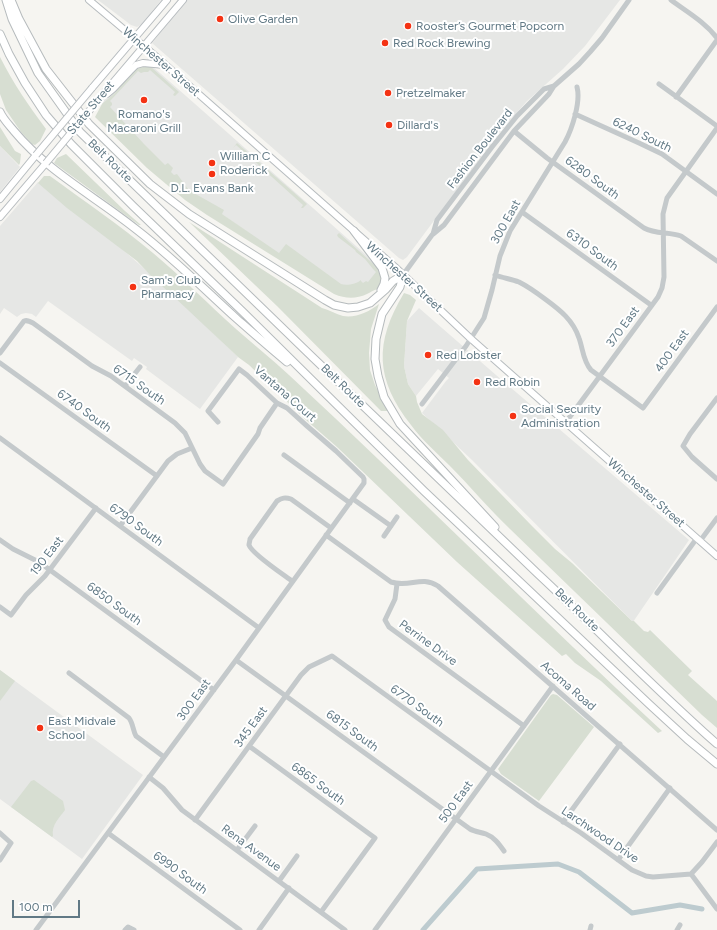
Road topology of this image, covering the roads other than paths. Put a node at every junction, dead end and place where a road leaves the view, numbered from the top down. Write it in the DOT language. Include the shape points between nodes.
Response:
graph roads {
  1 [pos="6,0"];
  2 [pos="11,0"];
  3 [pos="89,0"];
  4 [pos="167,0"];
  5 [pos="183,0"];
  6 [pos="629,0"];
  7 [pos="671,0"];
  8 [pos="0,34"];
  9 [pos="135,39"];
  10 [pos="717,39"];
  11 [pos="144,46"];
  12 [pos="166,65"];
  13 [pos="658,84"];
  14 [pos="554,86"];
  15 [pos="577,87"];
  16 [pos="676,97"];
  17 [pos="99,99"];
  18 [pos="0,112"];
  19 [pos="575,114"];
  20 [pos="717,127"];
  21 [pos="514,131"];
  22 [pos="36,155"];
  23 [pos="46,162"];
  24 [pos="553,162"];
  25 [pos="685,171"];
  26 [pos="717,194"];
  27 [pos="0,199"];
  28 [pos="522,212"];
  29 [pos="0,217"];
  30 [pos="354,231"];
  31 [pos="663,232"];
  32 [pos="432,235"];
  33 [pos="717,261"];
  34 [pos="403,275"];
  35 [pos="495,275"];
  36 [pos="378,296"];
  37 [pos="651,305"];
  38 [pos="717,306"];
  39 [pos="470,338"];
  40 [pos="0,353"];
  41 [pos="0,363"];
  42 [pos="140,368"];
  43 [pos="600,376"];
  44 [pos="125,386"];
  45 [pos="716,402"];
  46 [pos="278,403"];
  47 [pos="334,403"];
  48 [pos="422,404"];
  49 [pos="218,422"];
  50 [pos="566,422"];
  51 [pos="0,438"];
  52 [pos="192,448"];
  53 [pos="284,455"];
  54 [pos="156,476"];
  55 [pos="717,479"];
  56 [pos="364,481"];
  57 [pos="352,501"];
  58 [pos="96,508"];
  59 [pos="397,518"];
  60 [pos="717,518"];
  61 [pos="120,526"];
  62 [pos="391,526"];
  63 [pos="331,528"];
  64 [pos="326,535"];
  65 [pos="384,536"];
  66 [pos="699,539"];
  67 [pos="0,540"];
  68 [pos="717,556"];
  69 [pos="50,570"];
  70 [pos="540,575"];
  71 [pos="292,581"];
  72 [pos="397,584"];
  73 [pos="657,593"];
  74 [pos="0,607"];
  75 [pos="259,628"];
  76 [pos="332,656"];
  77 [pos="236,660"];
  78 [pos="69,673"];
  79 [pos="553,686"];
  80 [pos="214,690"];
  81 [pos="286,696"];
  82 [pos="524,726"];
  83 [pos="620,744"];
  84 [pos="717,744"];
  85 [pos="249,746"];
  86 [pos="164,757"];
  87 [pos="717,764"];
  88 [pos="491,771"];
  89 [pos="149,777"];
  90 [pos="670,788"];
  91 [pos="456,819"];
  92 [pos="195,820"];
  93 [pos="563,822"];
  94 [pos="255,826"];
  95 [pos="717,830"];
  96 [pos="0,833"];
  97 [pos="108,833"];
  98 [pos="717,842"];
  99 [pos="237,850"];
  100 [pos="504,851"];
  101 [pos="297,856"];
  102 [pos="0,860"];
  103 [pos="618,860"];
  104 [pos="691,874"];
  105 [pos="279,881"];
  106 [pos="288,888"];
  107 [pos="717,909"];
  108 [pos="321,912"];
  109 [pos="126,929"];
  110 [pos="36,930"];
  111 [pos="134,930"];
  112 [pos="240,930"];
  113 [pos="259,930"];
  114 [pos="345,930"];
  115 [pos="375,930"];
  1 -- 70 [label="highway, Belt Route" via="12,19 38,73 80,132"];
  2 -- 36 [label="highway" via="46,69 89,124 150,184 189,214 334,305 358,307 370,303"];
  3 -- 9 [label="main road, Winchester Street"];
  4 -- 9 [label="main road, State Street"];
  5 -- 11 [label="main road, State Street"];
  6 -- 14 [label="street, Fashion Boulevard" via="590,52"];
  7 -- 10 [label="street" via="702,23"];
  8 -- 47 [label="highway, Belt Route" via="25,83 46,115 71,144"];
  9 -- 11 [label="main road, Winchester Street"];
  9 -- 22 [label="main road, State Street, bridge"];
  10 -- 16 [label="street"];
  11 -- 12 [label="main road, Winchester Street"];
  11 -- 17 [label="main road, State Street"];
  12 -- 17 [label="main road" via="136,65 113,89"];
  12 -- 30 [label="main road, Winchester Street"];
  13 -- 16 [label="street"];
  14 -- 21 [label="street, Fashion Boulevard"];
  14 -- 32 [label="street, Fashion Boulevard" via="544,89 503,133 438,220"];
  15 -- 19 [label="street, 300 East" via="579,93"];
  16 -- 20 [label="street"];
  17 -- 23 [label="main road, State Street, bridge"];
  18 -- 22 [label="highway"];
  19 -- 24 [label="street, 300 East" via="568,137"];
  19 -- 25 [label="street, 6240 South" via="650,148"];
  20 -- 25 [label="street, 370 East"];
  21 -- 24 [label="street, 6280 South"];
  21 -- 32 [label="street, Fashion Boulevard" via="444,225"];
  22 -- 23 [label="highway"];
  22 -- 27 [label="main road, State Street"];
  23 -- 29 [label="main road, State Street"];
  23 -- 47 [label="highway" via="136,229"];
  24 -- 28 [label="street, 300 East"];
  24 -- 31 [label="street, 6280 South" via="644,228"];
  25 -- 26 [label="street, 6240 South"];
  25 -- 31 [label="street, 370 East" via="667,198 663,214"];
  28 -- 35 [label="street, 300 East" via="510,231"];
  28 -- 37 [label="street, 6310 South"];
  30 -- 34 [label="main road, Winchester Street"];
  30 -- 36 [label="highway" via="384,272 384,284"];
  31 -- 33 [label="street, 6280 South" via="681,236"];
  31 -- 37 [label="street, 370 East" via="664,282 658,297"];
  32 -- 34 [label="street, Fashion Boulevard"];
  34 -- 36 [label="highway" via="392,281"];
  34 -- 39 [label="main road, Winchester Street"];
  34 -- 70 [label="highway" via="400,287 382,314 376,338 375,359 384,397 400,424"];
  35 -- 39 [label="street, 300 East" via="486,311"];
  35 -- 43 [label="street" via="527,286 562,311 575,328 586,364"];
  37 -- 43 [label="street, 370 East"];
  38 -- 43 [label="street, 400 East" via="643,408"];
  39 -- 48 [label="street, 300 East"];
  39 -- 50 [label="main road, Winchester Street"];
  40 -- 44 [label="street, 6715 South" via="26,320"];
  41 -- 54 [label="street, 6740 South"];
  42 -- 44 [label="street"];
  43 -- 50 [label="street, 370 East"];
  44 -- 52 [label="street, 6715 South" via="180,428"];
  45 -- 55 [label="street" via="683,446"];
  46 -- 49 [label="street, Vantana Court" via="239,369 208,411"];
  46 -- 52 [label="street, 6715 South" via="223,484 206,471"];
  46 -- 56 [label="street, Vantana Court" via="336,451"];
  47 -- 87 [label="highway, Belt Route" via="649,704"];
  50 -- 66 [label="main road, Winchester Street"];
  51 -- 58 [label="street, 6790 South"];
  52 -- 54 [label="street" via="172,457"];
  53 -- 57 [label="street"];
  54 -- 61 [label="street"];
  56 -- 57 [label="street, 300 East"];
  57 -- 62 [label="street"];
  57 -- 63 [label="street, 300 East"];
  58 -- 61 [label="street, 6790 South"];
  58 -- 69 [label="street, 190 East"];
  59 -- 62 [label="street"];
  60 -- 66 [label="street"];
  61 -- 75 [label="street, 6790 South"];
  62 -- 65 [label="street"];
  63 -- 64 [label="street, 300 East"];
  63 -- 71 [label="street" via="291,498 281,498 277,501 249,544 263,560"];
  64 -- 71 [label="street, 300 East"];
  64 -- 72 [label="street"];
  66 -- 68 [label="main road, Winchester Street"];
  66 -- 73 [label="street"];
  67 -- 69 [label="street, 6850 South"];
  69 -- 74 [label="street, 190 East" via="11,615"];
  69 -- 80 [label="street, 6850 South"];
  70 -- 84 [label="highway, Belt Route"];
  71 -- 75 [label="street, 300 East"];
  72 -- 79 [label="street, Acoma Road" via="432,582"];
  72 -- 82 [label="street, Perrine Drive" via="395,599 385,620 389,627"];
  75 -- 77 [label="street, 300 East"];
  76 -- 81 [label="street, 345 East" via="305,670"];
  76 -- 88 [label="street, 6770 South"];
  77 -- 80 [label="street, 300 East"];
  77 -- 81 [label="street, 6815 South"];
  78 -- 86 [label="street" via="129,718 136,736"];
  79 -- 82 [label="street, 500 East"];
  79 -- 83 [label="street, Acoma Road"];
  80 -- 86 [label="street, 300 East"];
  81 -- 85 [label="street, 345 East"];
  81 -- 91 [label="street, 6815 South"];
  82 -- 88 [label="street, 500 East"];
  83 -- 90 [label="street, Acoma Road"];
  83 -- 93 [label="street"];
  85 -- 92 [label="street, 345 East"];
  85 -- 108 [label="street, 6865 South" via="375,838"];
  86 -- 89 [label="street, 300 East"];
  88 -- 91 [label="street, 500 East"];
  88 -- 93 [label="street, Larchwood Drive"];
  89 -- 92 [label="street, Rena Avenue"];
  89 -- 97 [label="street, 300 East"];
  90 -- 95 [label="street, Acoma Road"];
  90 -- 103 [label="street"];
  91 -- 100 [label="street, 6815 South" via="473,831 487,834 498,842"];
  91 -- 115 [label="street, 500 East"];
  92 -- 99 [label="street, Rena Avenue"];
  93 -- 103 [label="street, Larchwood Drive"];
  94 -- 99 [label="street"];
  96 -- 102 [label="street" via="11,843"];
  97 -- 110 [label="street, 300 East"];
  97 -- 112 [label="street, 6990 South"];
  98 -- 104 [label="street"];
  99 -- 105 [label="street, Rena Avenue"];
  101 -- 105 [label="street"];
  103 -- 104 [label="street, Larchwood Drive" via="646,876"];
  104 -- 107 [label="street"];
  105 -- 106 [label="street, Rena Avenue"];
  106 -- 108 [label="street, Rena Avenue"];
  106 -- 113 [label="street"];
  108 -- 114 [label="street, Rena Avenue"];
  109 -- 111 [label="street"];
}
